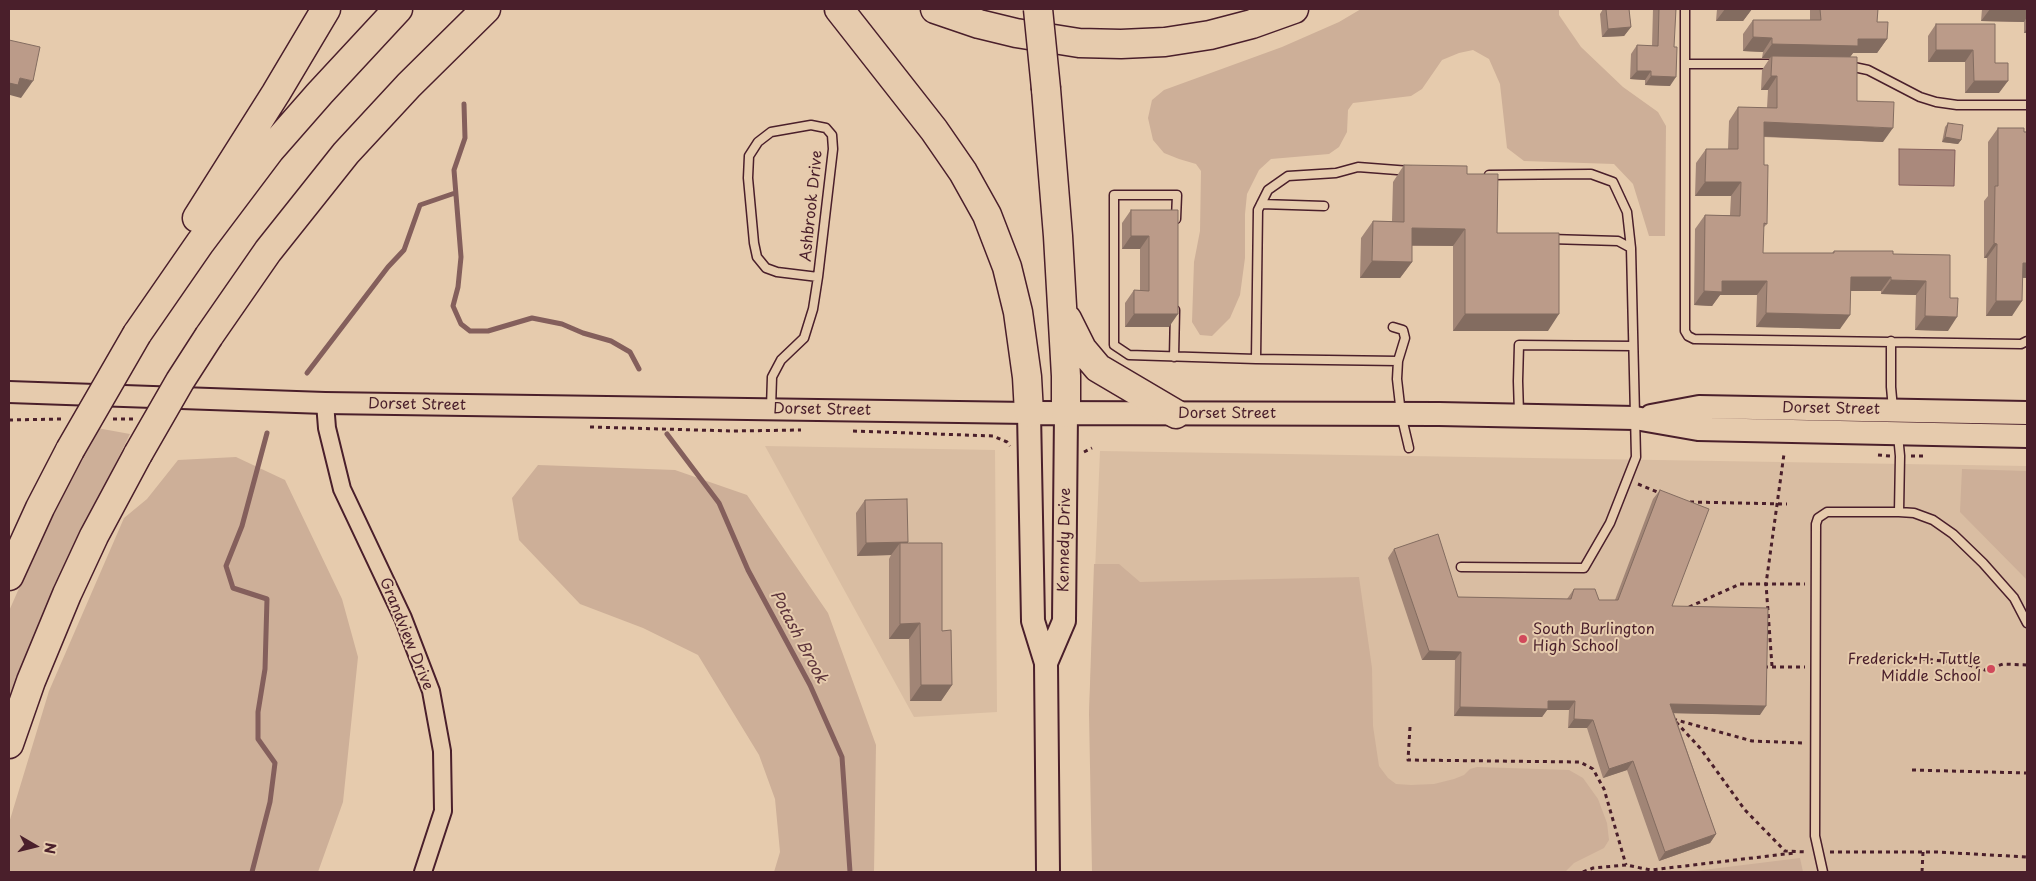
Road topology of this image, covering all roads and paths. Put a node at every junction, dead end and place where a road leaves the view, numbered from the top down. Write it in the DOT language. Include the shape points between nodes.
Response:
graph roads {
  1 [pos="326,9"];
  2 [pos="398,9"];
  3 [pos="486,9"];
  4 [pos="839,9"];
  5 [pos="935,9"];
  6 [pos="1038,9"];
  7 [pos="1294,9"];
  8 [pos="1685,9"];
  9 [pos="1685,64"];
  10 [pos="1784,64"];
  11 [pos="1843,65"];
  12 [pos="2027,105"];
  13 [pos="1417,171"];
  14 [pos="1476,174"];
  15 [pos="1261,204"];
  16 [pos="1324,206"];
  17 [pos="1176,223"];
  18 [pos="1538,238"];
  19 [pos="1631,248"];
  20 [pos="818,277"];
  21 [pos="1062,298"];
  22 [pos="1175,300"];
  23 [pos="1393,327"];
  24 [pos="137,334"];
  25 [pos="1891,341"];
  26 [pos="2027,342"];
  27 [pos="1633,346"];
  28 [pos="1174,357"];
  29 [pos="1256,359"];
  30 [pos="1398,361"];
  31 [pos="9,392"];
  32 [pos="325,403"];
  33 [pos="771,410"];
  34 [pos="1066,412"];
  35 [pos="1029,413"];
  36 [pos="2027,413"];
  37 [pos="1176,414"];
  38 [pos="1401,414"];
  39 [pos="1520,416"];
  40 [pos="1635,418"];
  41 [pos="1895,422"];
  42 [pos="585,427"];
  43 [pos="806,430"];
  44 [pos="845,431"];
  45 [pos="2027,436"];
  46 [pos="1410,448"];
  47 [pos="1015,452"];
  48 [pos="1784,454"];
  49 [pos="1634,483"];
  50 [pos="1667,496"];
  51 [pos="1683,502"];
  52 [pos="1787,504"];
  53 [pos="1777,505"];
  54 [pos="1899,512"];
  55 [pos="1461,567"];
  56 [pos="9,576"];
  57 [pos="1766,584"];
  58 [pos="1816,584"];
  59 [pos="1688,608"];
  60 [pos="2027,623"];
  61 [pos="1913,658"];
  62 [pos="1046,663"];
  63 [pos="1772,666"];
  64 [pos="2027,666"];
  65 [pos="1764,667"];
  66 [pos="1816,667"];
  67 [pos="1410,727"];
  68 [pos="1815,742"];
  69 [pos="9,744"];
  70 [pos="1912,770"];
  71 [pos="2027,773"];
  72 [pos="1808,852"];
  73 [pos="1818,852"];
  74 [pos="1923,852"];
  75 [pos="2027,857"];
  76 [pos="1626,865"];
  77 [pos="423,872"];
  78 [pos="1048,872"];
  79 [pos="1583,872"];
  80 [pos="1823,872"];
  81 [pos="1922,872"];
  1 -- 24 [label="highway" via="187,236"];
  2 -- 24 [label="highway" via="270,150"];
  3 -- 69 [label="highway, bridge" via="346,153 268,251 209,336 176,387 101,522 42,653"];
  4 -- 35 [label="highway" via="934,130 987,215 1007,266 1018,312"];
  5 -- 7 [label="highway" via="1016,34 1079,43 1114,44 1165,42 1210,35"];
  6 -- 21 [label="highway, bridge"];
  8 -- 9 [label="lane"];
  9 -- 10 [label="lane"];
  9 -- 25 [label="lane" via="1685,330 1688,336 1694,339"];
  11 -- 12 [label="lane" via="1868,70 1936,102"];
  13 -- 15 [label="lane" via="1358,167 1336,173 1288,176 1268,190"];
  14 -- 19 [label="lane" via="1591,174 1613,182 1627,212"];
  15 -- 16 [label="lane"];
  15 -- 29 [label="lane" via="1258,210"];
  17 -- 28 [label="lane" via="1177,195 1114,195 1114,345 1129,356"];
  18 -- 19 [label="lane" via="1618,241"];
  19 -- 27 [label="lane"];
  20 -- 20 [label="lane, Ashbrook Drive" via="832,135 826,128 811,125 771,132 748,156 757,257 766,268 777,272"];
  20 -- 33 [label="lane, Ashbrook Drive" via="804,338 781,360 772,377"];
  21 -- 34 [label="highway"];
  21 -- 37 [label="highway" via="1076,339 1093,363 1124,385"];
  22 -- 28 [label="lane"];
  23 -- 30 [label="lane" via="1403,330 1405,338"];
  24 -- 56 [label="highway, bridge" via="70,450"];
  25 -- 26 [label="lane"];
  25 -- 41 [label="lane"];
  27 -- 39 [label="lane" via="1520,345"];
  27 -- 40 [label="lane"];
  28 -- 29 [label="lane"];
  29 -- 30 [label="lane"];
  30 -- 38 [label="lane"];
  31 -- 32 [label="street, Dorset Street"];
  32 -- 33 [label="street, Dorset Street"];
  32 -- 77 [label="street, Grandview Drive" via="327,428 342,489 403,618 430,691 442,751 443,811"];
  33 -- 35 [label="street, Dorset Street"];
  34 -- 35 [label="main road, Dorset Street"];
  34 -- 37 [label="main road, Dorset Street"];
  34 -- 62 [label="main road, Kennedy Drive" via="1064,621"];
  35 -- 62 [label="main road, Kennedy Drive" via="1033,621"];
  36 -- 41 [label="main road, Dorset Street"];
  37 -- 38 [label="main road, Dorset Street"];
  38 -- 39 [label="main road, Dorset Street"];
  38 -- 46 [label="lane"];
  39 -- 40 [label="main road, Dorset Street"];
  40 -- 41 [label="main road, Dorset Street" via="1698,429"];
  40 -- 55 [label="lane" via="1636,457 1610,523 1584,568"];
  41 -- 45 [label="main road, Dorset Street"];
  41 -- 54 [label="lane" via="1900,456"];
  42 -- 43 [label="path"];
  44 -- 47 [label="path" via="993,436 1007,442"];
  48 -- 53 [label="path"];
  49 -- 50 [label="path"];
  51 -- 53 [label="path"];
  52 -- 53 [label="path"];
  53 -- 57 [label="path"];
  54 -- 58 [label="lane" via="1822,514 1816,524"];
  54 -- 60 [label="lane" via="1933,520 1953,534 2014,598"];
  57 -- 58 [label="path"];
  57 -- 59 [label="path" via="1740,584"];
  57 -- 63 [label="path"];
  58 -- 66 [label="lane"];
  61 -- 64 [label="path" via="1963,663 1985,670 2003,664"];
  62 -- 78 [label="main road, Kennedy Drive"];
  63 -- 65 [label="path"];
  63 -- 66 [label="path"];
  66 -- 68 [label="lane"];
  67 -- 76 [label="path" via="1408,760 1580,762 1593,769 1604,789"];
  68 -- 72 [label="path" via="1752,741 1672,718 1700,748 1745,810 1785,851"];
  68 -- 73 [label="lane" via="1815,836"];
  70 -- 71 [label="path"];
  72 -- 73 [label="path"];
  72 -- 76 [label="path" via="1651,870"];
  73 -- 74 [label="path"];
  73 -- 80 [label="lane"];
  74 -- 75 [label="path"];
  74 -- 81 [label="path"];
  76 -- 79 [label="path"];
}
